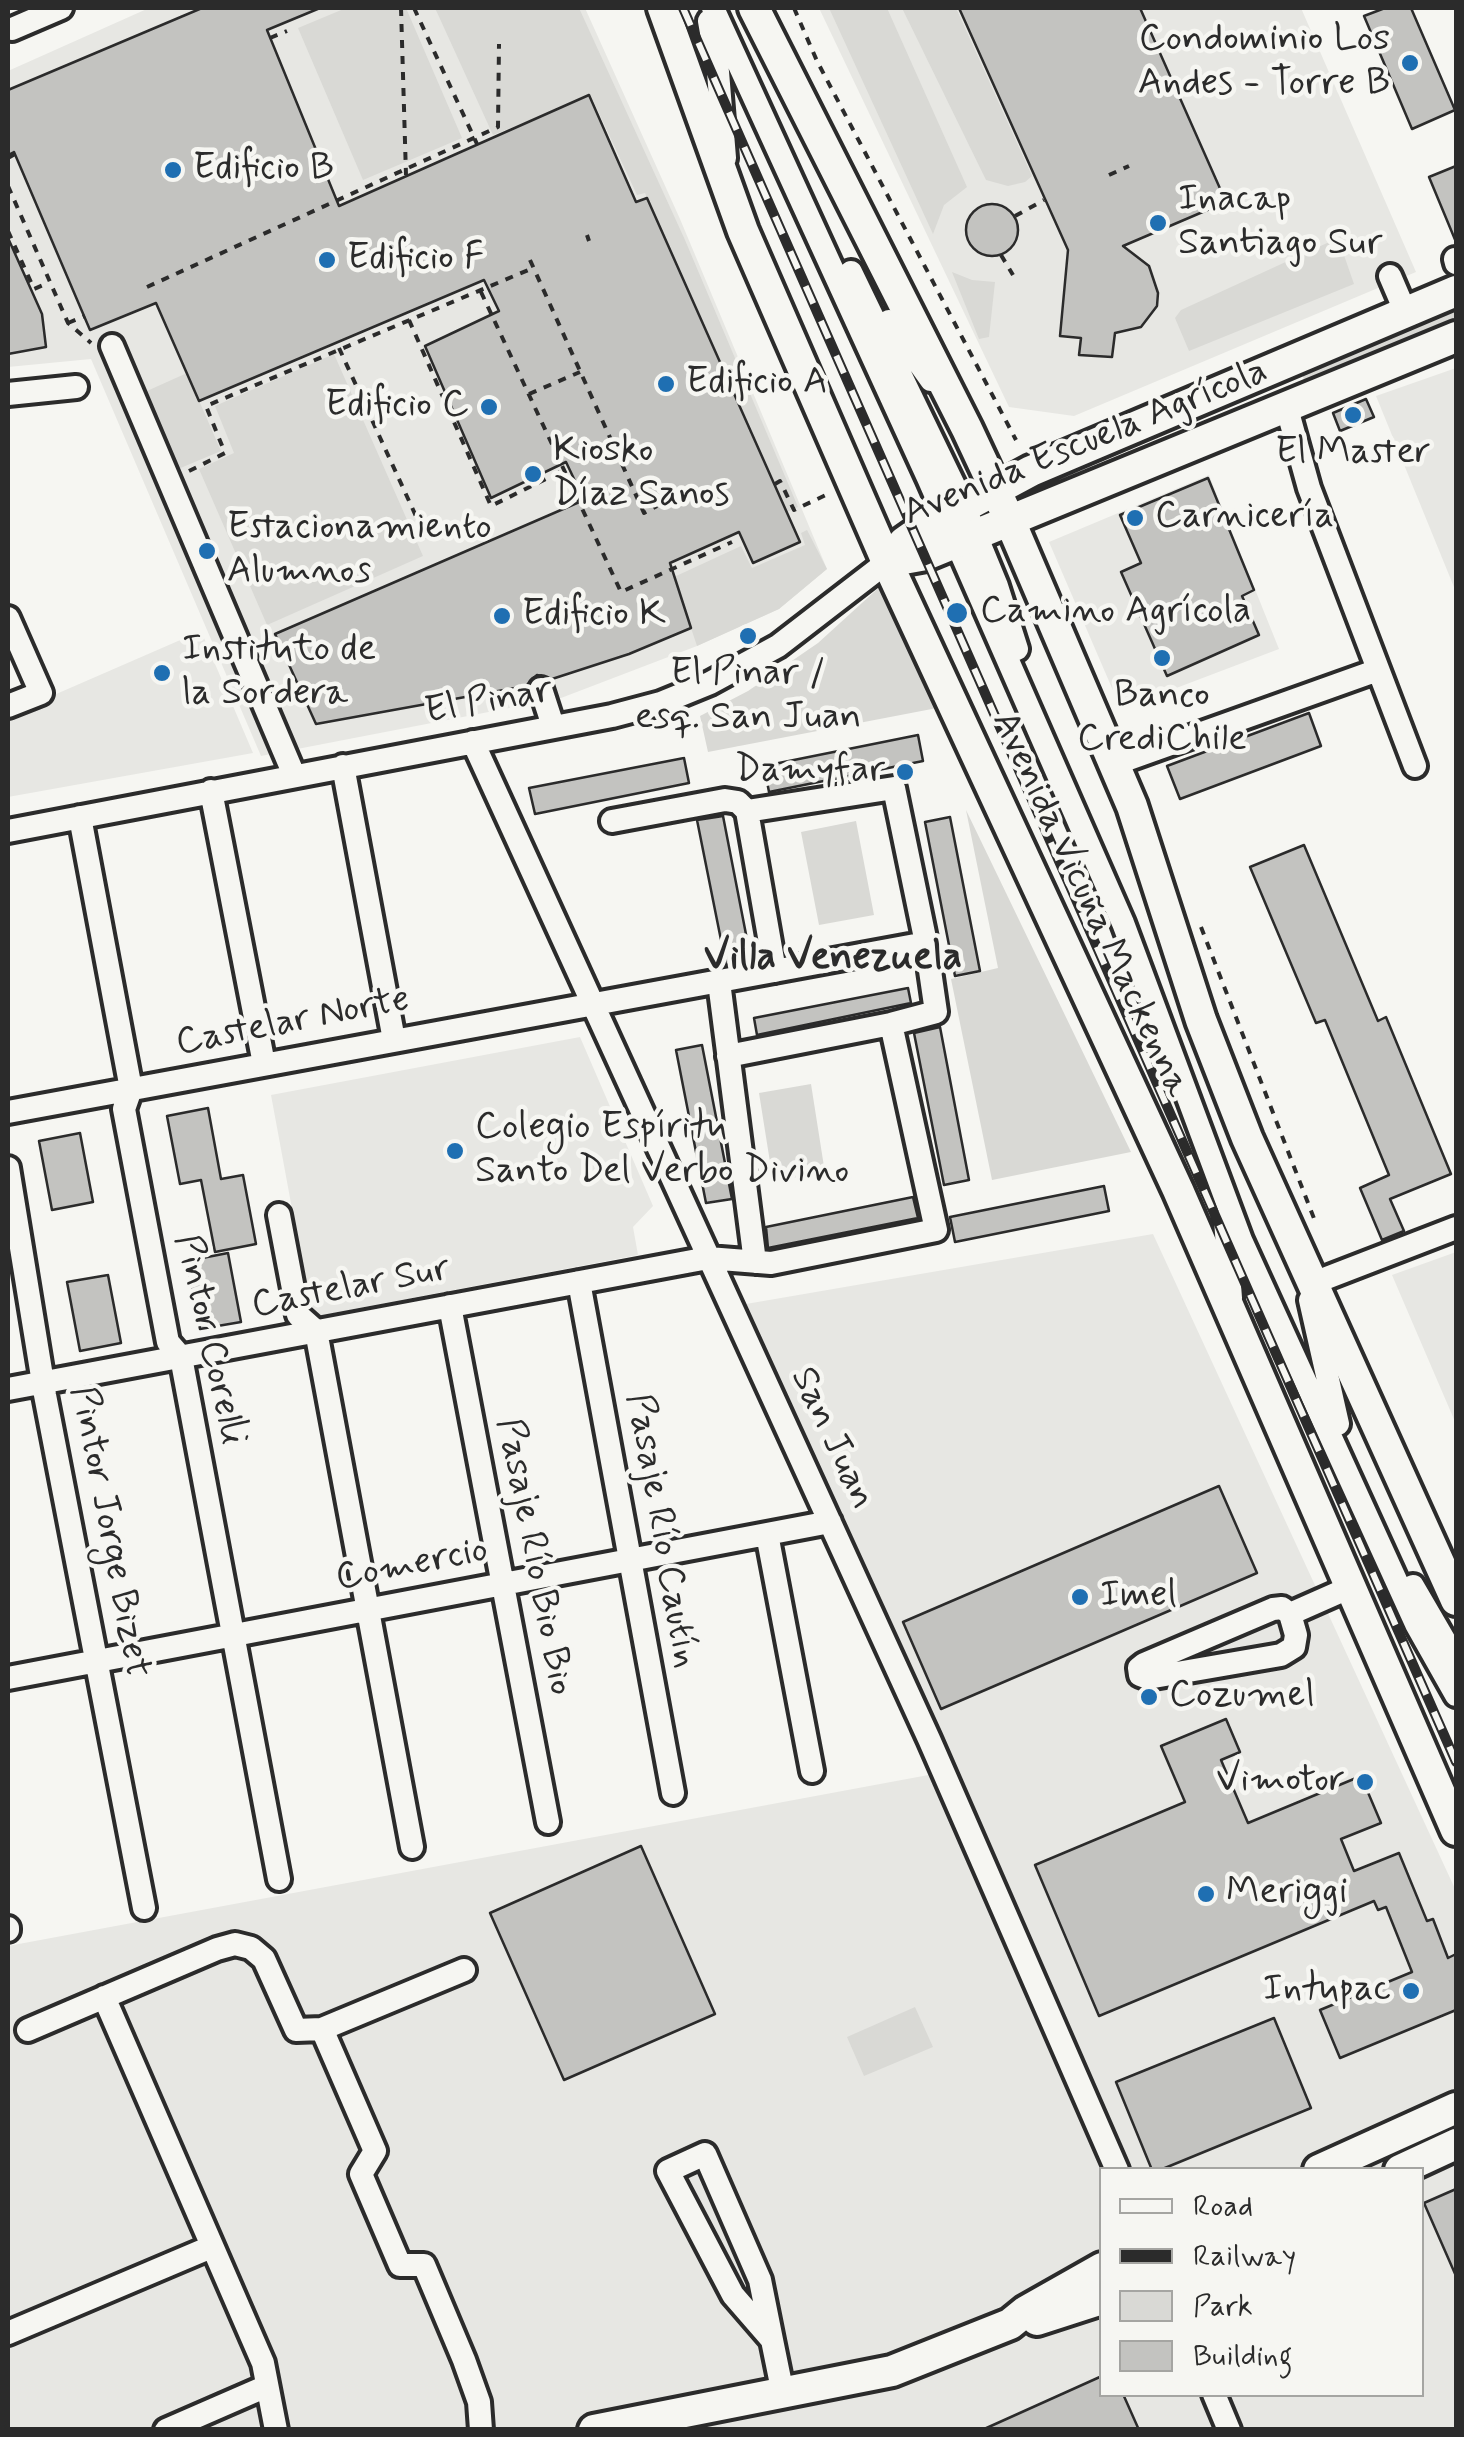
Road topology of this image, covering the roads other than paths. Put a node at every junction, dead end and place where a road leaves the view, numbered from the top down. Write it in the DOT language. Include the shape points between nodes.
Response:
graph roads {
  1 [pos="61,8"];
  2 [pos="663,8"];
  3 [pos="709,8"];
  4 [pos="729,8"];
  5 [pos="754,8"];
  6 [pos="12,29"];
  7 [pos="728,193"];
  8 [pos="834,239"];
  9 [pos="1390,276"];
  10 [pos="1456,290"];
  11 [pos="1405,311"];
  12 [pos="1456,337"];
  13 [pos="112,346"];
  14 [pos="1284,361"];
  15 [pos="76,387"];
  16 [pos="8,394"];
  17 [pos="1286,405"];
  18 [pos="967,428"];
  19 [pos="994,489"];
  20 [pos="1010,521"];
  21 [pos="961,525"];
  22 [pos="887,562"];
  23 [pos="8,618"];
  24 [pos="1378,670"];
  25 [pos="541,689"];
  26 [pos="8,706"];
  27 [pos="552,726"];
  28 [pos="472,742"];
  29 [pos="1116,764"];
  30 [pos="343,766"];
  31 [pos="1415,766"];
  32 [pos="294,775"];
  33 [pos="212,791"];
  34 [pos="747,811"];
  35 [pos="80,817"];
  36 [pos="612,821"];
  37 [pos="8,831"];
  38 [pos="926,942"];
  39 [pos="775,972"];
  40 [pos="719,982"];
  41 [pos="591,1003"];
  42 [pos="892,1024"];
  43 [pos="394,1040"];
  44 [pos="728,1056"];
  45 [pos="264,1064"];
  46 [pos="131,1089"];
  47 [pos="8,1112"];
  48 [pos="8,1168"];
  49 [pos="1223,1197"];
  50 [pos="279,1215"];
  51 [pos="1456,1228"];
  52 [pos="708,1258"];
  53 [pos="755,1262"];
  54 [pos="1305,1271"];
  55 [pos="579,1282"];
  56 [pos="450,1306"];
  57 [pos="1232,1314"];
  58 [pos="316,1331"];
  59 [pos="181,1356"];
  60 [pos="43,1382"];
  61 [pos="8,1389"];
  62 [pos="1338,1424"];
  63 [pos="830,1522"];
  64 [pos="767,1534"];
  65 [pos="630,1560"];
  66 [pos="503,1584"];
  67 [pos="1351,1586"];
  68 [pos="1456,1600"];
  69 [pos="368,1610"];
  70 [pos="1290,1614"];
  71 [pos="234,1636"];
  72 [pos="1456,1660"];
  73 [pos="97,1662"];
  74 [pos="8,1678"];
  75 [pos="1456,1695"];
  76 [pos="812,1771"];
  77 [pos="673,1793"];
  78 [pos="548,1822"];
  79 [pos="1456,1830"];
  80 [pos="412,1847"];
  81 [pos="279,1879"];
  82 [pos="144,1908"];
  83 [pos="464,1970"];
  84 [pos="104,1998"];
  85 [pos="322,2029"];
  86 [pos="28,2030"];
  87 [pos="1456,2108"];
  88 [pos="1456,2144"];
  89 [pos="1116,2167"];
  90 [pos="1326,2167"];
  91 [pos="1406,2167"];
  92 [pos="211,2247"];
  93 [pos="1099,2270"];
  94 [pos="1099,2300"];
  95 [pos="1010,2324"];
  96 [pos="8,2333"];
  97 [pos="772,2340"];
  98 [pos="267,2386"];
  99 [pos="783,2394"];
  100 [pos="1215,2397"];
  101 [pos="166,2430"];
  102 [pos="276,2430"];
  103 [pos="481,2430"];
  104 [pos="594,2430"];
  105 [pos="1229,2430"];
  1 -- 6 [label="street"];
  2 -- 7 [label="main road, Avenida Vicuña Mackenna"];
  3 -- 7 [label="street"];
  3 -- 21 [label="street"];
  4 -- 8 [label="street"];
  5 -- 18 [label="main road, Avenida Vicuña Mackenna"];
  7 -- 22 [label="main road, Avenida Vicuña Mackenna"];
  8 -- 18 [label="street"];
  8 -- 21 [label="street"];
  9 -- 11 [label="street"];
  10 -- 11 [label="main road, Avenida Escuela Agrícola"];
  11 -- 14 [label="main road, Avenida Escuela Agrícola"];
  12 -- 17 [label="main road, Avenida Escuela Agrícola"];
  13 -- 32 [label="street"];
  14 -- 17 [label="main road"];
  14 -- 19 [label="main road, Avenida Escuela Agrícola"];
  15 -- 16 [label="street"];
  17 -- 20 [label="main road, Avenida Escuela Agrícola"];
  17 -- 24 [label="street"];
  18 -- 19 [label="main road, Avenida Vicuña Mackenna"];
  19 -- 20 [label="main road, Avenida Vicuña Mackenna"];
  19 -- 21 [label="main road, Avenida Escuela Agrícola"];
  20 -- 21 [label="main road, Avenida Escuela Agrícola"];
  20 -- 29 [label="main road, Avenida Vicuña Mackenna"];
  21 -- 22 [label="main road, Avenida Escuela Agrícola" via="914,559"];
  21 -- 49 [label="street" via="1137,956"];
  21 -- 62 [label="street" via="1147,948 1214,1139"];
  22 -- 27 [label="street, El Pinar" via="778,646 710,684 638,709"];
  22 -- 57 [label="main road, Avenida Vicuña Mackenna"];
  23 -- 26 [label="street" via="41,693"];
  24 -- 29 [label="street"];
  24 -- 31 [label="street"];
  25 -- 27 [label="street"];
  27 -- 28 [label="street, El Pinar"];
  28 -- 30 [label="street, El Pinar"];
  28 -- 41 [label="street, San Juan"];
  29 -- 54 [label="main road, Avenida Vicuña Mackenna" via="1201,1020"];
  30 -- 32 [label="street, El Pinar"];
  30 -- 43 [label="street"];
  32 -- 33 [label="street, El Pinar"];
  33 -- 35 [label="street, El Pinar"];
  33 -- 45 [label="street"];
  34 -- 36 [label="street" via="725,800"];
  34 -- 38 [label="street" via="894,788"];
  34 -- 39 [label="street"];
  35 -- 37 [label="street, El Pinar"];
  35 -- 46 [label="street, Pintor Corelli"];
  38 -- 39 [label="street, Castelar Norte"];
  38 -- 42 [label="street" via="936,1012"];
  39 -- 40 [label="street, Castelar Norte"];
  40 -- 41 [label="street, Castelar Norte"];
  40 -- 44 [label="street"];
  41 -- 43 [label="street, Castelar Norte"];
  41 -- 52 [label="street, San Juan"];
  42 -- 44 [label="street"];
  42 -- 53 [label="street, Castelar Sur" via="936,1230"];
  43 -- 45 [label="street, Castelar Norte"];
  44 -- 53 [label="street"];
  45 -- 46 [label="street, Castelar Norte"];
  46 -- 47 [label="street, Castelar Norte"];
  46 -- 59 [label="street, Pintor Corelli" via="124,1109 168,1342"];
  48 -- 60 [label="street, Pintor Jorge Bizet"];
  49 -- 57 [label="street"];
  49 -- 75 [label="street" via="1416,1624"];
  50 -- 58 [label="street" via="298,1315"];
  51 -- 54 [label="street"];
  52 -- 53 [label="street, Castelar Sur"];
  52 -- 55 [label="street, Castelar Sur"];
  52 -- 63 [label="street, San Juan"];
  54 -- 62 [label="street"];
  54 -- 68 [label="main road, Avenida Vicuña Mackenna"];
  55 -- 56 [label="street, Castelar Sur"];
  55 -- 65 [label="street, Pasaje Río Cautín"];
  56 -- 58 [label="street, Castelar Sur"];
  56 -- 66 [label="street, Pasaje Río Bio Bio"];
  57 -- 67 [label="main road, Avenida Vicuña Mackenna"];
  58 -- 59 [label="street, Castelar Sur"];
  58 -- 69 [label="street"];
  59 -- 60 [label="street, Castelar Sur"];
  59 -- 71 [label="street, Pintor Corelli"];
  60 -- 61 [label="street, Castelar Sur"];
  60 -- 73 [label="street, Pintor Jorge Bizet"];
  62 -- 72 [label="street" via="1399,1560"];
  63 -- 64 [label="street, Comercio"];
  63 -- 89 [label="street, San Juan"];
  64 -- 65 [label="street, Comercio"];
  64 -- 76 [label="street"];
  65 -- 66 [label="street, Comercio"];
  65 -- 77 [label="street, Pasaje Río Cautín"];
  66 -- 69 [label="street, Comercio"];
  66 -- 78 [label="street, Pasaje Río Bio Bio"];
  67 -- 70 [label="street"];
  67 -- 79 [label="main road, Avenida Vicuña Mackenna"];
  69 -- 71 [label="street, Comercio"];
  69 -- 80 [label="street"];
  70 -- 70 [label="street" via="1294,1648 1281,1655 1140,1675 1144,1664 1274,1609"];
  71 -- 73 [label="street, Comercio"];
  71 -- 81 [label="street, Pintor Corelli"];
  73 -- 74 [label="street, Comercio"];
  73 -- 82 [label="street, Pintor Jorge Bizet"];
  83 -- 85 [label="street"];
  84 -- 85 [label="street" via="235,1944 264,1959 296,2030"];
  84 -- 86 [label="street"];
  84 -- 92 [label="street"];
  85 -- 103 [label="street" via="374,2151 361,2174 400,2265 424,2266 469,2374"];
  87 -- 90 [label="main road"];
  88 -- 91 [label="main road"];
  92 -- 96 [label="street"];
  92 -- 98 [label="street"];
  93 -- 95 [label="main road"];
  94 -- 95 [label="main road"];
  95 -- 99 [label="main road" via="892,2372"];
  97 -- 97 [label="street" via="760,2280 706,2154 668,2171 733,2296"];
  97 -- 99 [label="street"];
  98 -- 101 [label="street"];
  98 -- 102 [label="street"];
  99 -- 104 [label="main road"];
  100 -- 105 [label="street"];
}
